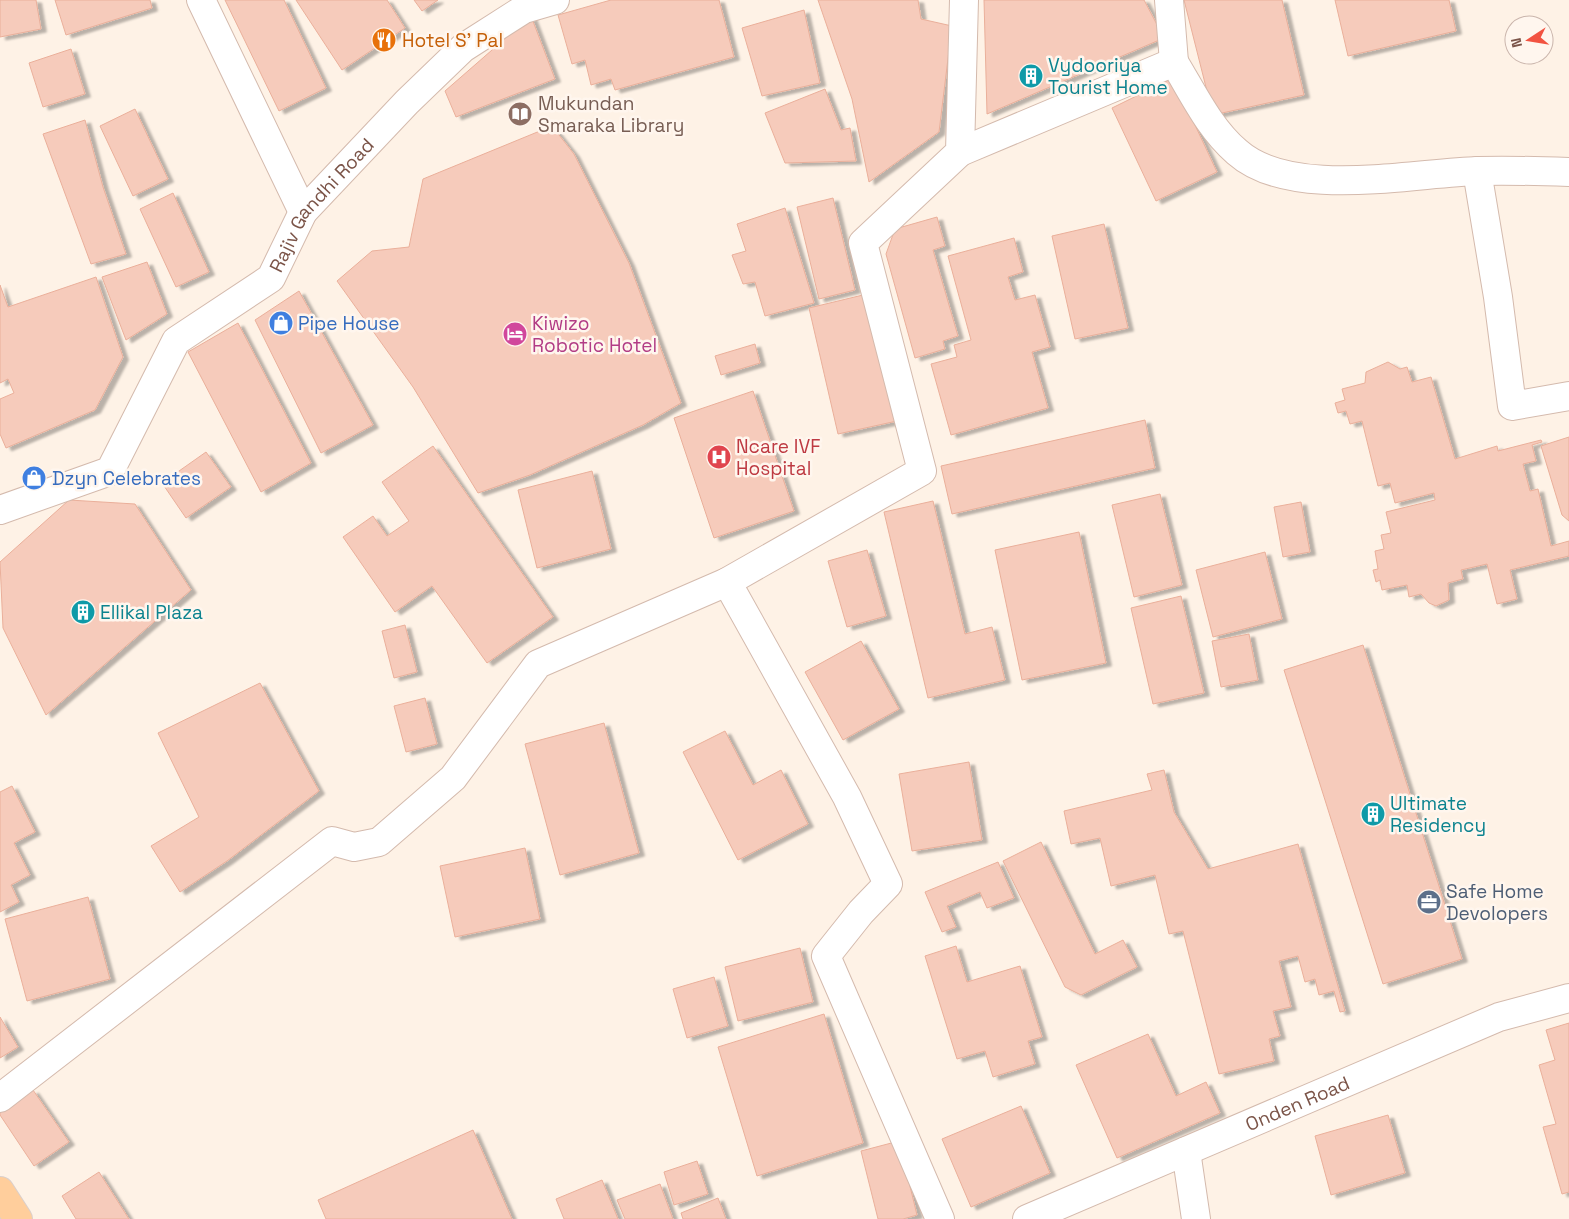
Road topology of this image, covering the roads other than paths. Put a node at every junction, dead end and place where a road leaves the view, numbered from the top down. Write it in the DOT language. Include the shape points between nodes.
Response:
graph roads {
  1 [pos="202,0"];
  2 [pos="555,0"];
  3 [pos="964,0"];
  4 [pos="1168,0"];
  5 [pos="1174,62"];
  6 [pos="960,152"];
  7 [pos="1477,171"];
  8 [pos="1569,172"];
  9 [pos="303,212"];
  10 [pos="1569,396"];
  11 [pos="0,510"];
  12 [pos="727,582"];
  13 [pos="1569,998"];
  14 [pos="0,1098"];
  15 [pos="1186,1151"];
  16 [pos="0,1191"];
  17 [pos="18,1219"];
  18 [pos="940,1219"];
  19 [pos="1028,1219"];
  20 [pos="1196,1219"];
  1 -- 9 [label="street"];
  2 -- 9 [label="street, Rajiv Gandhi Road" via="524,9 463,48"];
  3 -- 6 [label="street"];
  4 -- 5 [label="street"];
  5 -- 6 [label="street"];
  5 -- 7 [label="street" via="1216,132 1238,154 1261,168 1294,177 1355,181"];
  6 -- 12 [label="street" via="863,243 922,471"];
  7 -- 8 [label="street"];
  7 -- 10 [label="street" via="1512,406"];
  9 -- 11 [label="street, Rajiv Gandhi Road" via="272,278 176,341 110,471"];
  12 -- 14 [label="street" via="538,664 453,778 379,842 354,847 332,841"];
  12 -- 18 [label="street" via="848,797 888,884 826,956"];
  13 -- 15 [label="street, Onden Road" via="1499,1017"];
  15 -- 19 [label="street, Onden Road"];
  15 -- 20 [label="street"];
  16 -- 17 [label="main road"];
}
